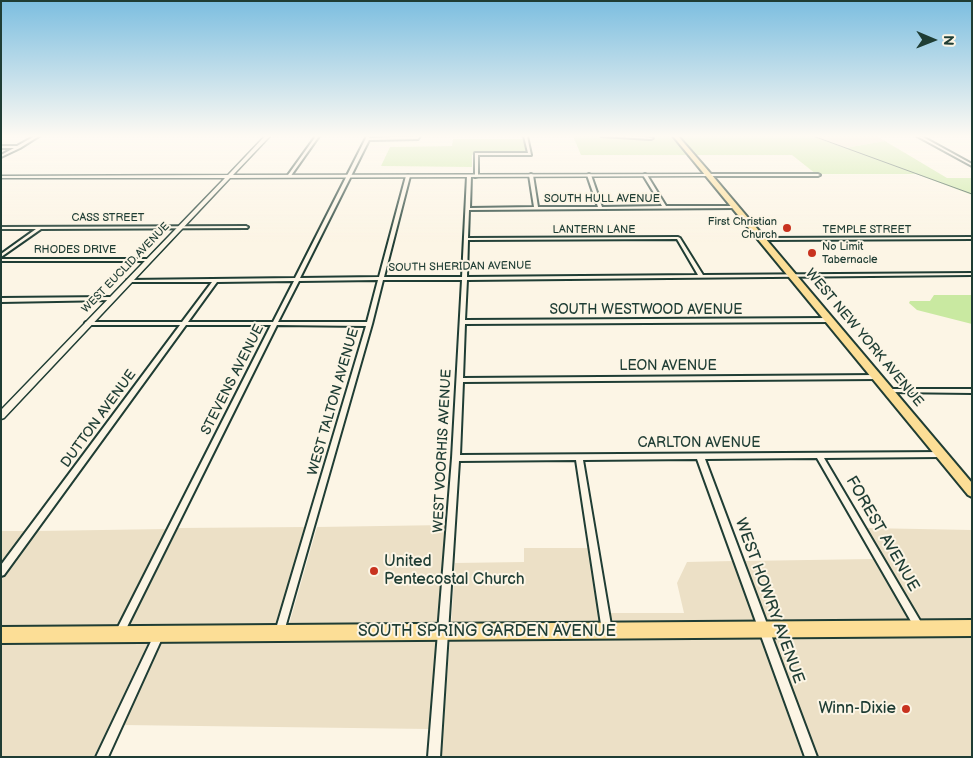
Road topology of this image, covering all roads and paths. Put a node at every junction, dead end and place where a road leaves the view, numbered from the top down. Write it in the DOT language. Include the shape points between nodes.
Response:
graph roads {
  1 [pos="234,171"];
  2 [pos="292,171"];
  3 [pos="351,171"];
  4 [pos="473,171"];
  5 [pos="707,171"];
  6 [pos="709,174"];
  7 [pos="531,175"];
  8 [pos="589,175"];
  9 [pos="645,175"];
  10 [pos="818,175"];
  11 [pos="229,176"];
  12 [pos="289,176"];
  13 [pos="349,176"];
  14 [pos="408,176"];
  15 [pos="472,176"];
  16 [pos="1,178"];
  17 [pos="664,207"];
  18 [pos="736,207"];
  19 [pos="536,208"];
  20 [pos="600,208"];
  21 [pos="468,209"];
  22 [pos="180,227"];
  23 [pos="246,227"];
  24 [pos="1,228"];
  25 [pos="41,228"];
  26 [pos="972,238"];
  27 [pos="467,239"];
  28 [pos="763,239"];
  29 [pos="1,256"];
  30 [pos="1,260"];
  31 [pos="148,260"];
  32 [pos="972,274"];
  33 [pos="792,275"];
  34 [pos="700,276"];
  35 [pos="465,277"];
  36 [pos="382,278"];
  37 [pos="297,279"];
  38 [pos="216,280"];
  39 [pos="129,281"];
  40 [pos="111,299"];
  41 [pos="1,300"];
  42 [pos="829,320"];
  43 [pos="463,322"];
  44 [pos="88,324"];
  45 [pos="184,324"];
  46 [pos="274,324"];
  47 [pos="369,324"];
  48 [pos="876,376"];
  49 [pos="460,380"];
  50 [pos="972,391"];
  51 [pos="889,392"];
  52 [pos="1,416"];
  53 [pos="941,454"];
  54 [pos="819,455"];
  55 [pos="700,456"];
  56 [pos="579,457"];
  57 [pos="456,458"];
  58 [pos="970,487"];
  59 [pos="1,572"];
  60 [pos="919,628"];
  61 [pos="972,628"];
  62 [pos="763,630"];
  63 [pos="607,631"];
  64 [pos="444,632"];
  65 [pos="280,633"];
  66 [pos="119,634"];
  67 [pos="159,634"];
  68 [pos="1,635"];
  69 [pos="102,757"];
  70 [pos="434,757"];
  71 [pos="811,757"];
  1 -- 11 [label="street, WEST EUCLID AVENUE"];
  2 -- 12 [label="street"];
  3 -- 13 [label="street, STEVENS AVENUE"];
  4 -- 15 [label="street, WEST VOORHIS AVENUE"];
  5 -- 6 [label="main road, WEST NEW YORK AVENUE"];
  6 -- 9 [label="street"];
  6 -- 10 [label="street"];
  6 -- 18 [label="main road, WEST NEW YORK AVENUE"];
  7 -- 8 [label="street"];
  7 -- 15 [label="street"];
  7 -- 19 [label="street"];
  8 -- 9 [label="street"];
  8 -- 20 [label="street"];
  9 -- 17 [label="street"];
  11 -- 12 [label="street"];
  11 -- 16 [label="street"];
  11 -- 22 [label="street, WEST EUCLID AVENUE"];
  12 -- 13 [label="street"];
  13 -- 14 [label="street"];
  13 -- 37 [label="street, STEVENS AVENUE"];
  14 -- 15 [label="street"];
  14 -- 36 [label="street, WEST TALTON AVENUE"];
  15 -- 21 [label="street, WEST VOORHIS AVENUE"];
  17 -- 18 [label="street, SOUTH HULL AVENUE"];
  17 -- 20 [label="street, SOUTH HULL AVENUE"];
  18 -- 28 [label="main road, WEST NEW YORK AVENUE"];
  19 -- 20 [label="street, SOUTH HULL AVENUE"];
  19 -- 21 [label="street, SOUTH HULL AVENUE"];
  21 -- 27 [label="street, WEST VOORHIS AVENUE"];
  22 -- 23 [label="street, CASS STREET"];
  22 -- 25 [label="street, CASS STREET"];
  22 -- 31 [label="street, WEST EUCLID AVENUE"];
  24 -- 25 [label="street, CASS STREET"];
  25 -- 29 [label="street"];
  26 -- 28 [label="street, TEMPLE STREET"];
  27 -- 34 [label="street, LANTERN LANE" via="678,238"];
  27 -- 35 [label="street, WEST VOORHIS AVENUE"];
  28 -- 33 [label="main road, WEST NEW YORK AVENUE"];
  30 -- 31 [label="street, RHODES DRIVE"];
  31 -- 39 [label="street, WEST EUCLID AVENUE"];
  32 -- 33 [label="street, SOUTH SHERIDAN AVENUE"];
  33 -- 34 [label="street, SOUTH SHERIDAN AVENUE"];
  33 -- 42 [label="main road, WEST NEW YORK AVENUE"];
  34 -- 35 [label="street, SOUTH SHERIDAN AVENUE"];
  35 -- 36 [label="street, SOUTH SHERIDAN AVENUE"];
  35 -- 43 [label="street, WEST VOORHIS AVENUE"];
  36 -- 37 [label="street, SOUTH SHERIDAN AVENUE"];
  36 -- 47 [label="street, WEST TALTON AVENUE"];
  37 -- 38 [label="street, SOUTH SHERIDAN AVENUE"];
  37 -- 46 [label="street, STEVENS AVENUE"];
  38 -- 39 [label="street, SOUTH SHERIDAN AVENUE"];
  38 -- 45 [label="street, DUTTON AVENUE"];
  39 -- 40 [label="street, WEST EUCLID AVENUE"];
  40 -- 41 [label="street"];
  40 -- 44 [label="street, WEST EUCLID AVENUE"];
  42 -- 43 [label="street, SOUTH WESTWOOD AVENUE"];
  42 -- 48 [label="main road, WEST NEW YORK AVENUE"];
  43 -- 49 [label="street, WEST VOORHIS AVENUE"];
  44 -- 45 [label="street"];
  44 -- 52 [label="street, WEST EUCLID AVENUE"];
  45 -- 46 [label="street"];
  45 -- 59 [label="street, DUTTON AVENUE"];
  46 -- 47 [label="street"];
  46 -- 66 [label="street, STEVENS AVENUE"];
  47 -- 65 [label="street, WEST TALTON AVENUE"];
  48 -- 49 [label="street, LEON AVENUE"];
  48 -- 51 [label="main road, WEST NEW YORK AVENUE"];
  49 -- 57 [label="street, WEST VOORHIS AVENUE"];
  50 -- 51 [label="street"];
  51 -- 53 [label="main road, WEST NEW YORK AVENUE"];
  53 -- 54 [label="street, CARLTON AVENUE"];
  53 -- 58 [label="main road, WEST NEW YORK AVENUE"];
  54 -- 55 [label="street, CARLTON AVENUE"];
  54 -- 60 [label="street, FOREST AVENUE"];
  55 -- 56 [label="street, CARLTON AVENUE"];
  55 -- 62 [label="street, WEST HOWRY AVENUE"];
  56 -- 57 [label="street, CARLTON AVENUE"];
  56 -- 63 [label="street"];
  57 -- 64 [label="street, WEST VOORHIS AVENUE"];
  60 -- 61 [label="highway, SOUTH SPRING GARDEN AVENUE"];
  60 -- 62 [label="highway, SOUTH SPRING GARDEN AVENUE"];
  62 -- 63 [label="highway, SOUTH SPRING GARDEN AVENUE"];
  62 -- 71 [label="street, WEST HOWRY AVENUE"];
  63 -- 64 [label="highway, SOUTH SPRING GARDEN AVENUE"];
  64 -- 65 [label="highway, SOUTH SPRING GARDEN AVENUE"];
  64 -- 70 [label="street, WEST VOORHIS AVENUE"];
  65 -- 67 [label="highway, SOUTH SPRING GARDEN AVENUE"];
  66 -- 67 [label="highway, SOUTH SPRING GARDEN AVENUE"];
  66 -- 68 [label="highway, SOUTH SPRING GARDEN AVENUE"];
  67 -- 69 [label="street"];
}
